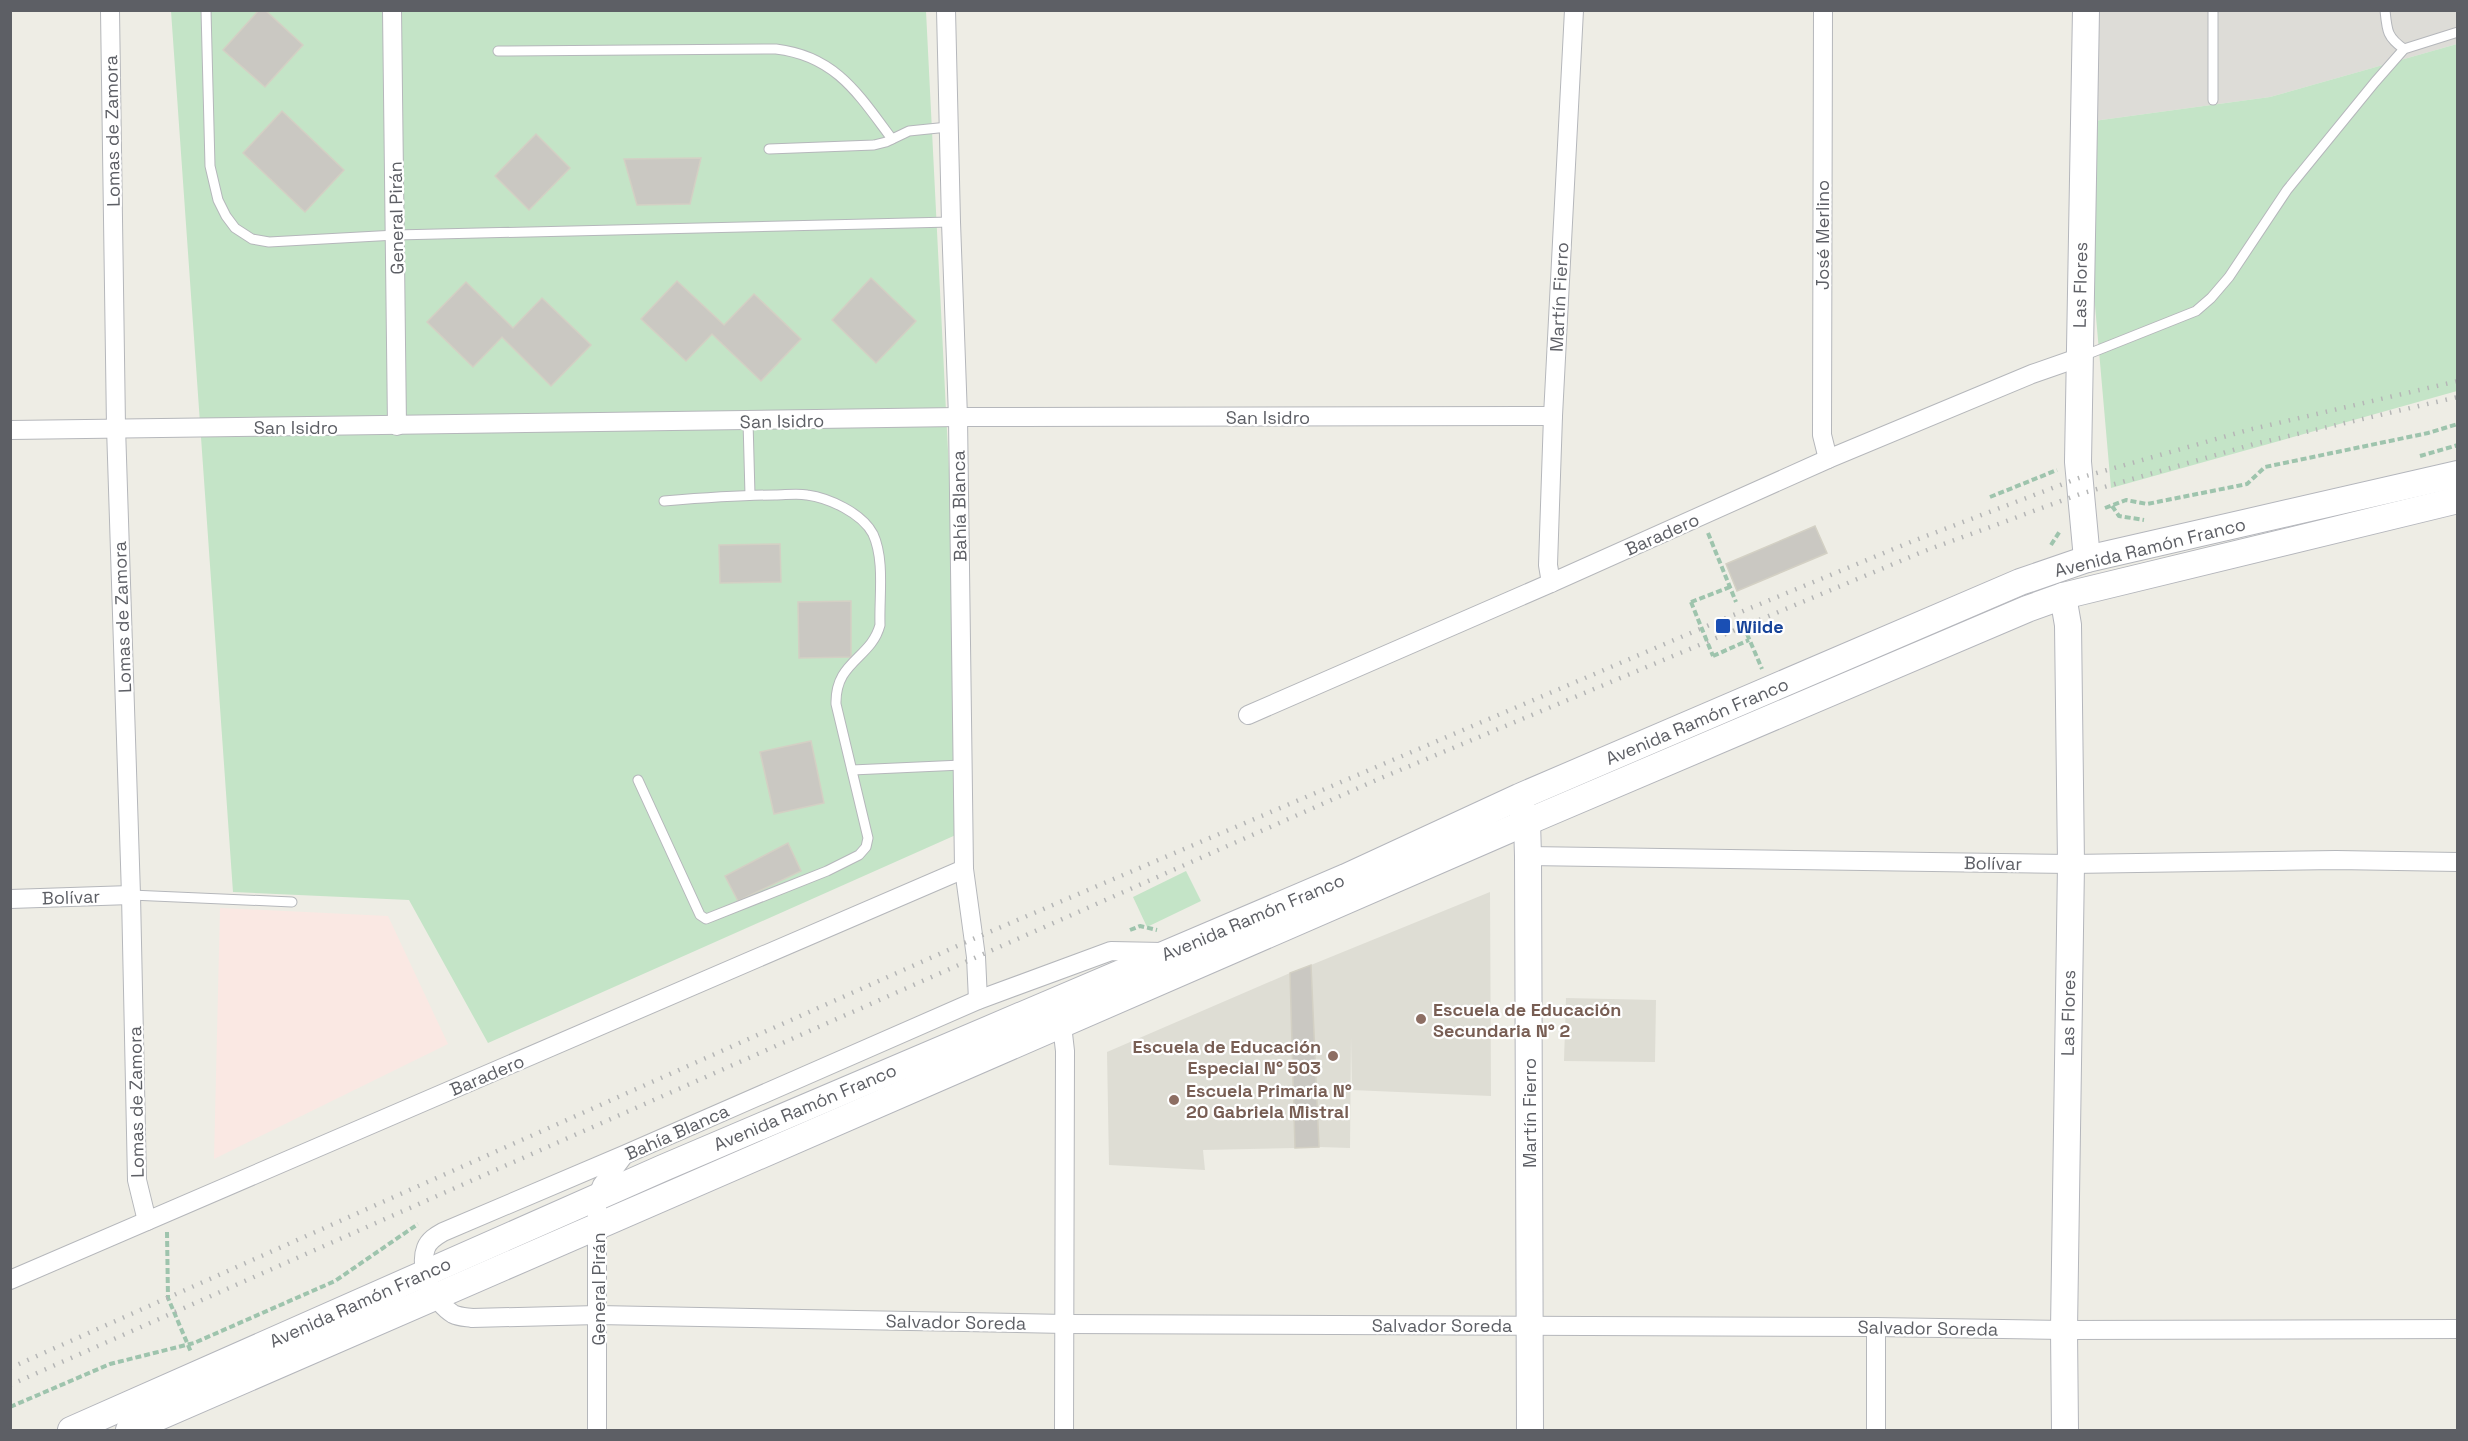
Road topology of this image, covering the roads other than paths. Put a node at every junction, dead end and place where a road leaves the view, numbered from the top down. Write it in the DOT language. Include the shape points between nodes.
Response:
graph roads {
  1 [pos="110,10"];
  2 [pos="206,10"];
  3 [pos="392,10"];
  4 [pos="946,10"];
  5 [pos="1574,10"];
  6 [pos="1823,10"];
  7 [pos="2086,10"];
  8 [pos="2213,10"];
  9 [pos="2385,10"];
  10 [pos="2457,32"];
  11 [pos="2404,49"];
  12 [pos="498,51"];
  13 [pos="2213,100"];
  14 [pos="948,127"];
  15 [pos="892,139"];
  16 [pos="769,149"];
  17 [pos="951,222"];
  18 [pos="396,235"];
  19 [pos="2078,358"];
  20 [pos="958,417"];
  21 [pos="1553,417"];
  22 [pos="748,421"];
  23 [pos="397,426"];
  24 [pos="116,427"];
  25 [pos="10,430"];
  26 [pos="1828,459"];
  27 [pos="2457,474"];
  28 [pos="750,495"];
  29 [pos="2457,500"];
  30 [pos="664,501"];
  31 [pos="2087,560"];
  32 [pos="1551,584"];
  33 [pos="2063,596"];
  34 [pos="1248,715"];
  35 [pos="962,765"];
  36 [pos="852,770"];
  37 [pos="638,780"];
  38 [pos="1519,797"];
  39 [pos="1527,822"];
  40 [pos="1528,856"];
  41 [pos="2457,862"];
  42 [pos="2070,864"];
  43 [pos="964,869"];
  44 [pos="131,895"];
  45 [pos="10,899"];
  46 [pos="292,902"];
  47 [pos="1166,941"];
  48 [pos="978,1000"];
  49 [pos="1062,1025"];
  50 [pos="624,1155"];
  51 [pos="597,1197"];
  52 [pos="147,1221"];
  53 [pos="598,1228"];
  54 [pos="427,1272"];
  55 [pos="10,1280"];
  56 [pos="435,1296"];
  57 [pos="598,1315"];
  58 [pos="1066,1324"];
  59 [pos="1530,1326"];
  60 [pos="1876,1327"];
  61 [pos="2457,1329"];
  62 [pos="2064,1330"];
  63 [pos="122,1424"];
  64 [pos="71,1431"];
  65 [pos="597,1431"];
  66 [pos="1064,1431"];
  67 [pos="1530,1431"];
  68 [pos="1876,1431"];
  69 [pos="2065,1431"];
  1 -- 24 [label="street, Lomas de Zamora"];
  2 -- 18 [label="lane" via="210,166 218,200 235,228 252,239 269,242"];
  3 -- 18 [label="street, General Pirán"];
  4 -- 14 [label="street, Bahía Blanca"];
  5 -- 21 [label="street, Martín Fierro"];
  6 -- 26 [label="street, José Merlino" via="1822,435"];
  7 -- 19 [label="main road, Las Flores"];
  8 -- 13 [label="lane"];
  9 -- 11 [label="lane" via="2387,31"];
  10 -- 11 [label="lane"];
  11 -- 19 [label="lane" via="2287,190 2211,298 2196,310"];
  12 -- 15 [label="lane" via="794,51 837,72"];
  14 -- 15 [label="lane" via="909,131"];
  14 -- 17 [label="street, Bahía Blanca"];
  15 -- 16 [label="lane" via="874,145"];
  17 -- 18 [label="lane"];
  17 -- 20 [label="street, Bahía Blanca"];
  18 -- 23 [label="street, General Pirán"];
  19 -- 26 [label="street, Baradero"];
  19 -- 31 [label="main road, Las Flores" via="2078,462"];
  20 -- 21 [label="street, San Isidro"];
  20 -- 22 [label="street, San Isidro"];
  20 -- 35 [label="street, Bahía Blanca"];
  21 -- 32 [label="street, Martín Fierro" via="1548,565"];
  22 -- 23 [label="street, San Isidro"];
  22 -- 28 [label="lane"];
  23 -- 24 [label="street, San Isidro"];
  24 -- 25 [label="street, San Isidro"];
  24 -- 44 [label="street, Lomas de Zamora"];
  26 -- 32 [label="street, Baradero"];
  27 -- 31 [label="main road, Avenida Ramón Franco"];
  28 -- 30 [label="lane"];
  28 -- 36 [label="lane" via="818,498 851,512 872,533 879,554 878,634 850,665 836,690"];
  29 -- 33 [label="main road, Avenida Ramón Franco"];
  31 -- 38 [label="main road, Avenida Ramón Franco" via="2020,582"];
  32 -- 34 [label="street, Baradero"];
  33 -- 39 [label="main road, Avenida Ramón Franco"];
  33 -- 42 [label="main road, Las Flores" via="2068,625"];
  35 -- 36 [label="lane"];
  35 -- 43 [label="street, Bahía Blanca"];
  36 -- 37 [label="lane" via="868,838 859,855 706,919 700,915"];
  38 -- 39 [label="main road, Martín Fierro"];
  38 -- 47 [label="main road, Avenida Ramón Franco" via="1346,877"];
  39 -- 40 [label="main road, Martín Fierro"];
  39 -- 49 [label="main road, Avenida Ramón Franco"];
  40 -- 42 [label="street, Bolívar"];
  40 -- 59 [label="main road, Martín Fierro"];
  41 -- 42 [label="street, Bolívar"];
  42 -- 62 [label="main road, Las Flores"];
  43 -- 48 [label="street, Bahía Blanca"];
  43 -- 52 [label="street, Baradero"];
  44 -- 45 [label="street, Bolívar"];
  44 -- 46 [label="lane"];
  44 -- 52 [label="street, Lomas de Zamora" via="137,1180"];
  47 -- 48 [label="street, Bahía Blanca" via="1111,951"];
  47 -- 51 [label="main road, Avenida Ramón Franco"];
  48 -- 50 [label="street, Bahía Blanca"];
  49 -- 53 [label="main road, Avenida Ramón Franco"];
  49 -- 58 [label="street"];
  50 -- 51 [label="street"];
  50 -- 54 [label="street, Bahía Blanca" via="443,1232 426,1248"];
  51 -- 53 [label="street, General Pirán"];
  51 -- 54 [label="main road, Avenida Ramón Franco"];
  52 -- 55 [label="street, Baradero"];
  53 -- 56 [label="main road, Avenida Ramón Franco"];
  53 -- 57 [label="street, General Pirán"];
  54 -- 56 [label="street, Bahía Blanca"];
  54 -- 63 [label="main road, Avenida Ramón Franco"];
  56 -- 57 [label="street, Salvador Soreda" via="456,1316 472,1318"];
  56 -- 63 [label="main road, Avenida Ramón Franco"];
  57 -- 58 [label="street, Salvador Soreda"];
  57 -- 65 [label="street, General Pirán"];
  58 -- 59 [label="street, Salvador Soreda"];
  58 -- 66 [label="street"];
  59 -- 60 [label="street, Salvador Soreda"];
  59 -- 67 [label="main road, Martín Fierro"];
  60 -- 62 [label="street, Salvador Soreda"];
  60 -- 68 [label="street"];
  61 -- 62 [label="street, Salvador Soreda"];
  62 -- 69 [label="main road, Las Flores"];
  63 -- 64 [label="main road, Avenida Ramón Franco"];
}
